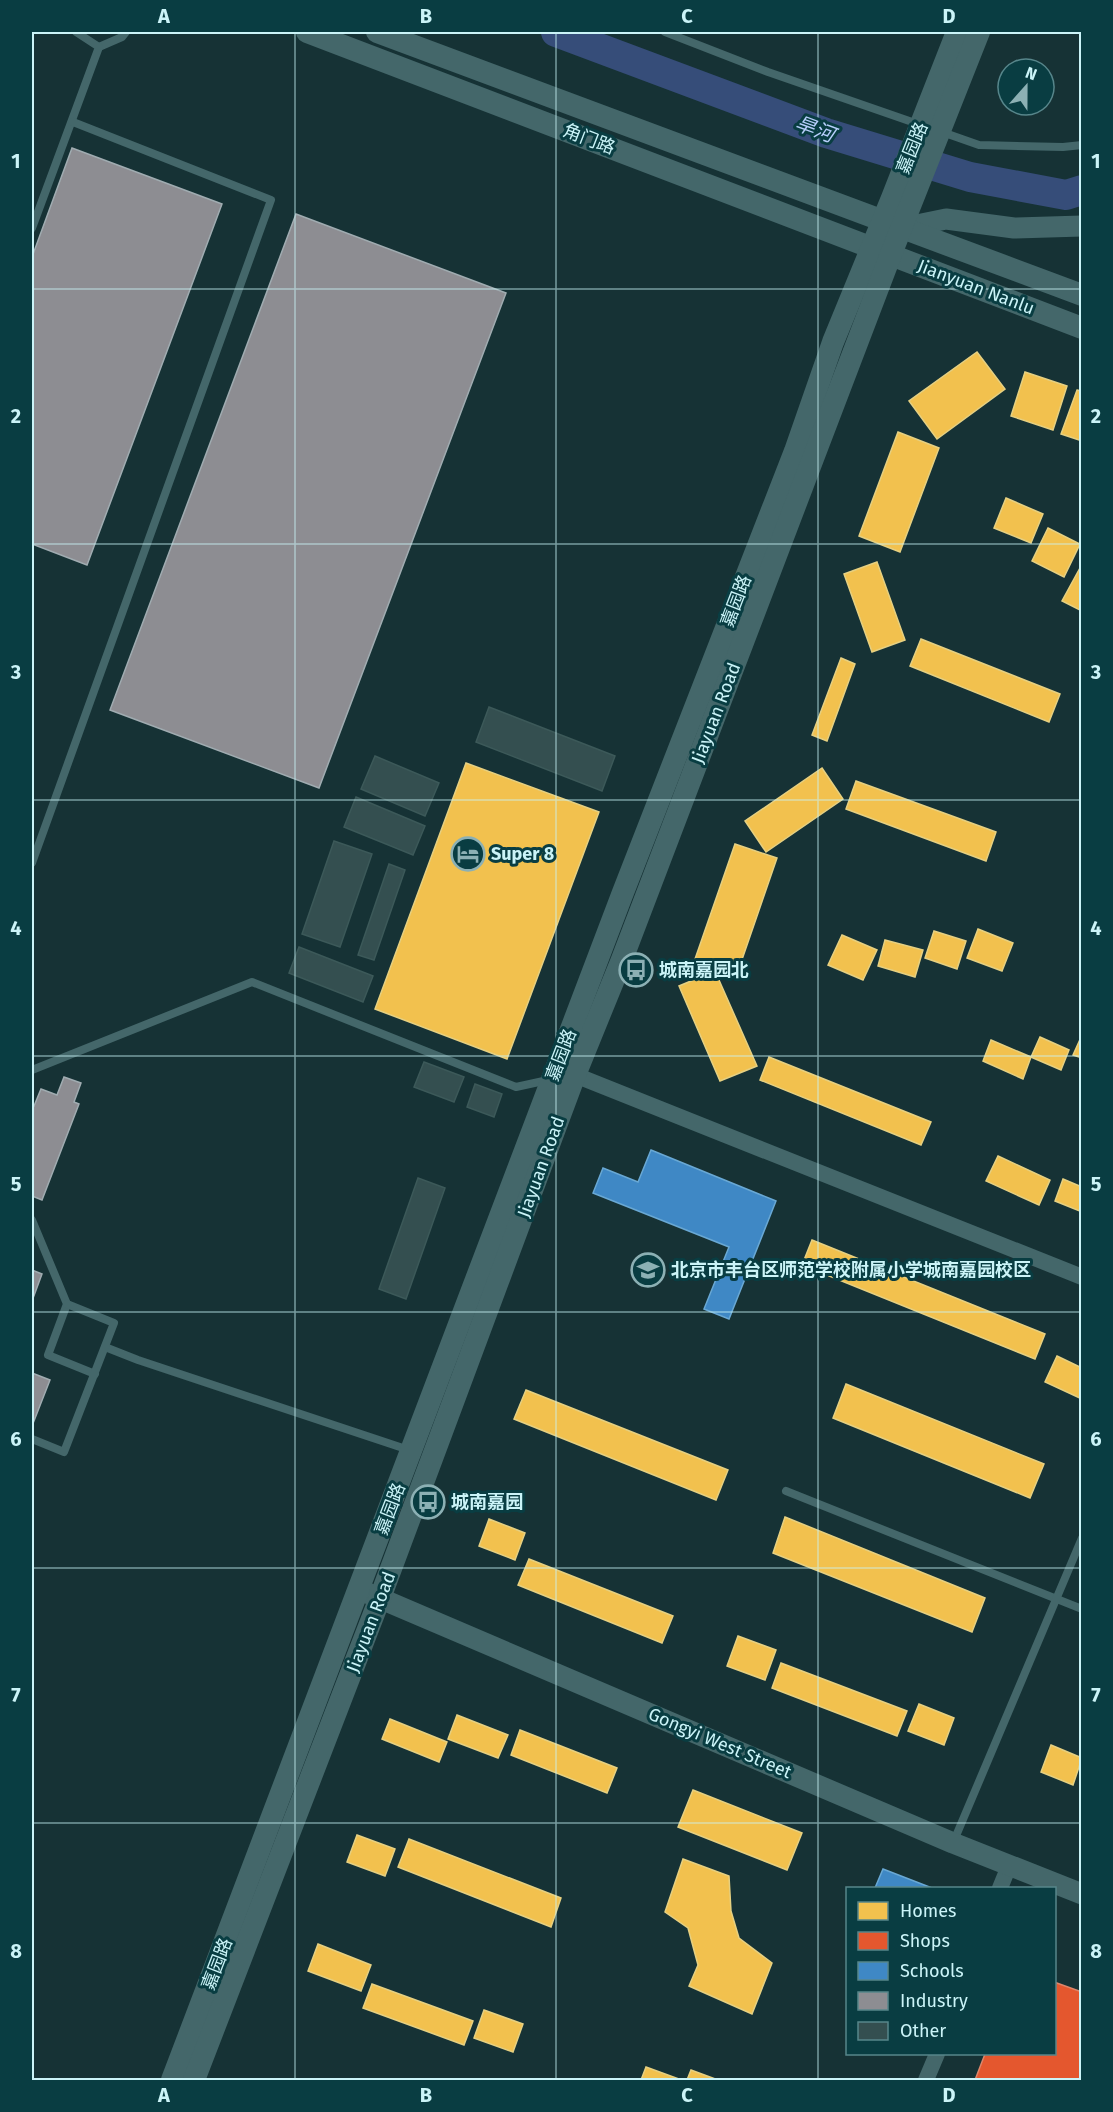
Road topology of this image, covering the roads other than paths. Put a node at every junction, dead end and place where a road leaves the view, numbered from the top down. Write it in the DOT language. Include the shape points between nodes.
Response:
graph roads {
  1 [pos="76,32"];
  2 [pos="126,32"];
  3 [pos="307,32"];
  4 [pos="376,32"];
  5 [pos="665,32"];
  6 [pos="957,32"];
  7 [pos="979,32"];
  8 [pos="99,47"];
  9 [pos="936,114"];
  10 [pos="73,122"];
  11 [pos="1082,145"];
  12 [pos="892,224"];
  13 [pos="1082,226"];
  14 [pos="32,228"];
  15 [pos="881,250"];
  16 [pos="1082,295"];
  17 [pos="1082,328"];
  18 [pos="32,862"];
  19 [pos="32,1070"];
  20 [pos="575,1075"];
  21 [pos="552,1080"];
  22 [pos="32,1220"];
  23 [pos="1082,1278"];
  24 [pos="67,1304"];
  25 [pos="105,1347"];
  26 [pos="95,1374"];
  27 [pos="32,1439"];
  28 [pos="423,1454"];
  29 [pos="786,1491"];
  30 [pos="1082,1538"];
  31 [pos="359,1590"];
  32 [pos="381,1598"];
  33 [pos="1056,1599"];
  34 [pos="1082,1608"];
  35 [pos="953,1843"];
  36 [pos="1009,1866"];
  37 [pos="1000,1887"];
  38 [pos="1082,1894"];
  39 [pos="937,2055"];
  40 [pos="172,2080"];
  41 [pos="194,2080"];
  42 [pos="926,2080"];
  1 -- 8 [label="lane"];
  2 -- 8 [label="lane"];
  3 -- 15 [label="main road, 角门路"];
  4 -- 12 [label="main road, 角门路"];
  5 -- 11 [label="lane" via="979,145"];
  6 -- 9 [label="main road, 嘉园路"];
  7 -- 9 [label="main road"];
  8 -- 10 [label="lane"];
  9 -- 12 [label="main road, 嘉园路"];
  10 -- 14 [label="lane"];
  10 -- 18 [label="lane" via="271,200"];
  12 -- 13 [label="street" via="946,219 1014,228"];
  12 -- 15 [label="main road, 嘉园路"];
  12 -- 16 [label="main road, Jianyuan Nanlu"];
  15 -- 17 [label="main road, Jianyuan Nanlu"];
  15 -- 20 [label="main road, Jiayuan Road" via="621,962"];
  15 -- 21 [label="main road, 嘉园路" via="833,342"];
  19 -- 21 [label="lane" via="252,982 516,1087"];
  20 -- 21 [label="lane"];
  20 -- 23 [label="street"];
  20 -- 28 [label="main road, Jiayuan Road"];
  21 -- 28 [label="main road, 嘉园路"];
  22 -- 24 [label="lane"];
  24 -- 25 [label="lane" via="114,1323"];
  24 -- 26 [label="lane" via="48,1355"];
  25 -- 26 [label="lane"];
  25 -- 28 [label="lane"];
  26 -- 27 [label="lane" via="64,1452"];
  28 -- 31 [label="main road, 嘉园路"];
  28 -- 32 [label="main road, Jiayuan Road"];
  29 -- 33 [label="lane"];
  30 -- 33 [label="lane"];
  31 -- 32 [label="street, Gongyi West Street"];
  31 -- 40 [label="main road, 嘉园路"];
  32 -- 35 [label="street, Gongyi West Street"];
  32 -- 41 [label="main road, Jiayuan Road"];
  33 -- 34 [label="lane"];
  33 -- 35 [label="lane"];
  35 -- 36 [label="street, Gongyi West Street"];
  36 -- 37 [label="street"];
  36 -- 38 [label="street, Gongyi West Street"];
  39 -- 42 [label="street"];
}
